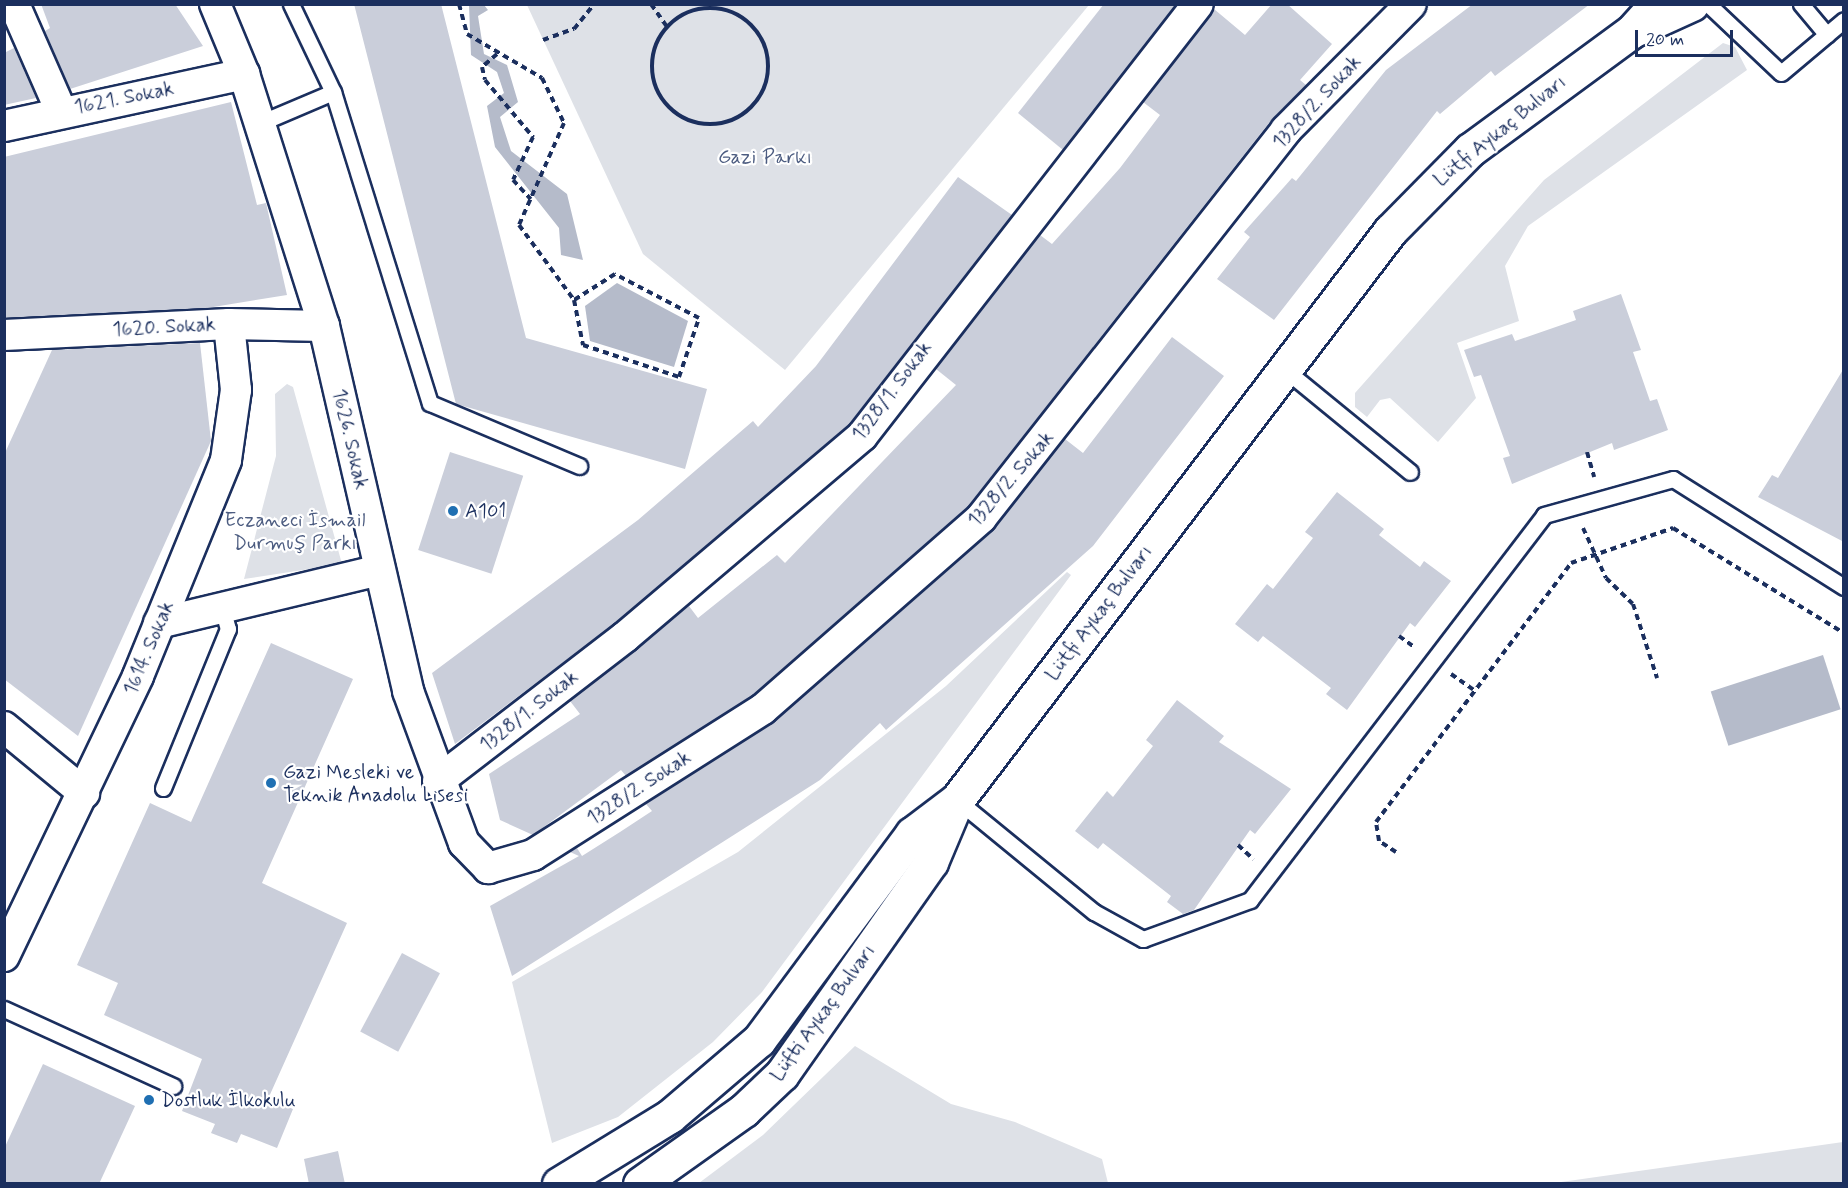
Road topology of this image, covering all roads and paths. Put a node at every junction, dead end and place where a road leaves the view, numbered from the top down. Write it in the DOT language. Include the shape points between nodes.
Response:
graph roads {
  1 [pos="14,4"];
  2 [pos="215,4"];
  3 [pos="291,4"];
  4 [pos="459,4"];
  5 [pos="594,4"];
  6 [pos="651,4"];
  7 [pos="1198,4"];
  8 [pos="1411,4"];
  9 [pos="1656,4"];
  10 [pos="1692,4"];
  11 [pos="1708,4"];
  12 [pos="1801,4"];
  13 [pos="1844,20"];
  14 [pos="667,27"];
  15 [pos="1632,31"];
  16 [pos="1827,35"];
  17 [pos="543,40"];
  18 [pos="497,54"];
  19 [pos="244,74"];
  20 [pos="333,92"];
  21 [pos="62,111"];
  22 [pos="260,123"];
  23 [pos="4,126"];
  24 [pos="531,200"];
  25 [pos="574,300"];
  26 [pos="229,324"];
  27 [pos="324,326"];
  28 [pos="6,338"];
  29 [pos="1283,368"];
  30 [pos="1587,452"];
  31 [pos="579,465"];
  32 [pos="1410,472"];
  33 [pos="1590,501"];
  34 [pos="1591,554"];
  35 [pos="380,570"];
  36 [pos="1844,587"];
  37 [pos="222,608"];
  38 [pos="159,623"];
  39 [pos="1844,633"];
  40 [pos="1657,678"];
  41 [pos="4,727"];
  42 [pos="438,782"];
  43 [pos="163,788"];
  44 [pos="84,793"];
  45 [pos="957,800"];
  46 [pos="1396,852"];
  47 [pos="488,868"];
  48 [pos="4,956"];
  49 [pos="4,1009"];
  50 [pos="173,1086"];
  51 [pos="559,1184"];
  52 [pos="640,1184"];
  1 -- 21 [label="street"];
  2 -- 19 [label="street, 1626. Sokak"];
  3 -- 20 [label="lane"];
  4 -- 18 [label="path" via="467,34"];
  5 -- 17 [label="path" via="574,29"];
  6 -- 14 [label="path"];
  7 -- 42 [label="street, 1328/1. Sokak" via="862,436 625,637"];
  8 -- 47 [label="street, 1328/2. Sokak" via="1286,130 981,518 763,708 533,855"];
  9 -- 15 [label="main road, Lütfi Aykaç Bulvarı"];
  10 -- 15 [label="main road, Lütfi Aykaç Bulvarı"];
  11 -- 16 [label="lane" via="1781,73"];
  12 -- 16 [label="lane"];
  13 -- 16 [label="lane"];
  14 -- 14 [label="path" via="656,43 653,72 662,99 676,113 713,124 748,110 768,77 763,40 752,25 737,14 699,8"];
  15 -- 29 [label="main road, Lütfi Aykaç Bulvarı" via="1518,112 1425,191"];
  18 -- 24 [label="path" via="482,67 498,96 533,137 513,180"];
  18 -- 24 [label="path" via="542,78 564,123"];
  19 -- 21 [label="street, 1621. Sokak"];
  19 -- 22 [label="street, 1626. Sokak"];
  20 -- 22 [label="lane"];
  20 -- 31 [label="lane" via="430,403"];
  21 -- 23 [label="street, 1621. Sokak"];
  22 -- 27 [label="street, 1626. Sokak"];
  24 -- 25 [label="path" via="519,225"];
  25 -- 25 [label="path" via="615,274 699,318 679,377 584,345"];
  26 -- 27 [label="street, 1620. Sokak"];
  26 -- 28 [label="street, 1620. Sokak"];
  26 -- 38 [label="street, 1614. Sokak" via="236,390 226,460"];
  27 -- 35 [label="street, 1626. Sokak"];
  29 -- 32 [label="lane"];
  29 -- 45 [label="main road, Lütfi Aykaç Bulvarı"];
  30 -- 33 [label="path" via="1597,487"];
  33 -- 34 [label="path" via="1581,522"];
  33 -- 36 [label="lane" via="1673,479"];
  33 -- 45 [label="lane" via="1544,515 1250,900 1143,939 1094,912"];
  34 -- 39 [label="path" via="1673,528"];
  34 -- 40 [label="path" via="1632,604"];
  34 -- 46 [label="path" via="1571,563 1376,822 1379,841"];
  35 -- 37 [label="street"];
  35 -- 42 [label="street, 1626. Sokak" via="408,691"];
  37 -- 38 [label="street"];
  37 -- 43 [label="lane" via="228,629"];
  38 -- 44 [label="street, 1614. Sokak"];
  41 -- 44 [label="street"];
  42 -- 47 [label="street, 1626. Sokak" via="464,843"];
  44 -- 48 [label="street, 1614. Sokak"];
  45 -- 51 [label="main road, Lütfi Aykaç Bulvarı" via="912,834 794,997 724,1075 609,1156"];
  45 -- 52 [label="main road, Lüfti Aykaç Bulvarı" via="931,862 782,1074 744,1110"];
  49 -- 50 [label="lane"];
}
